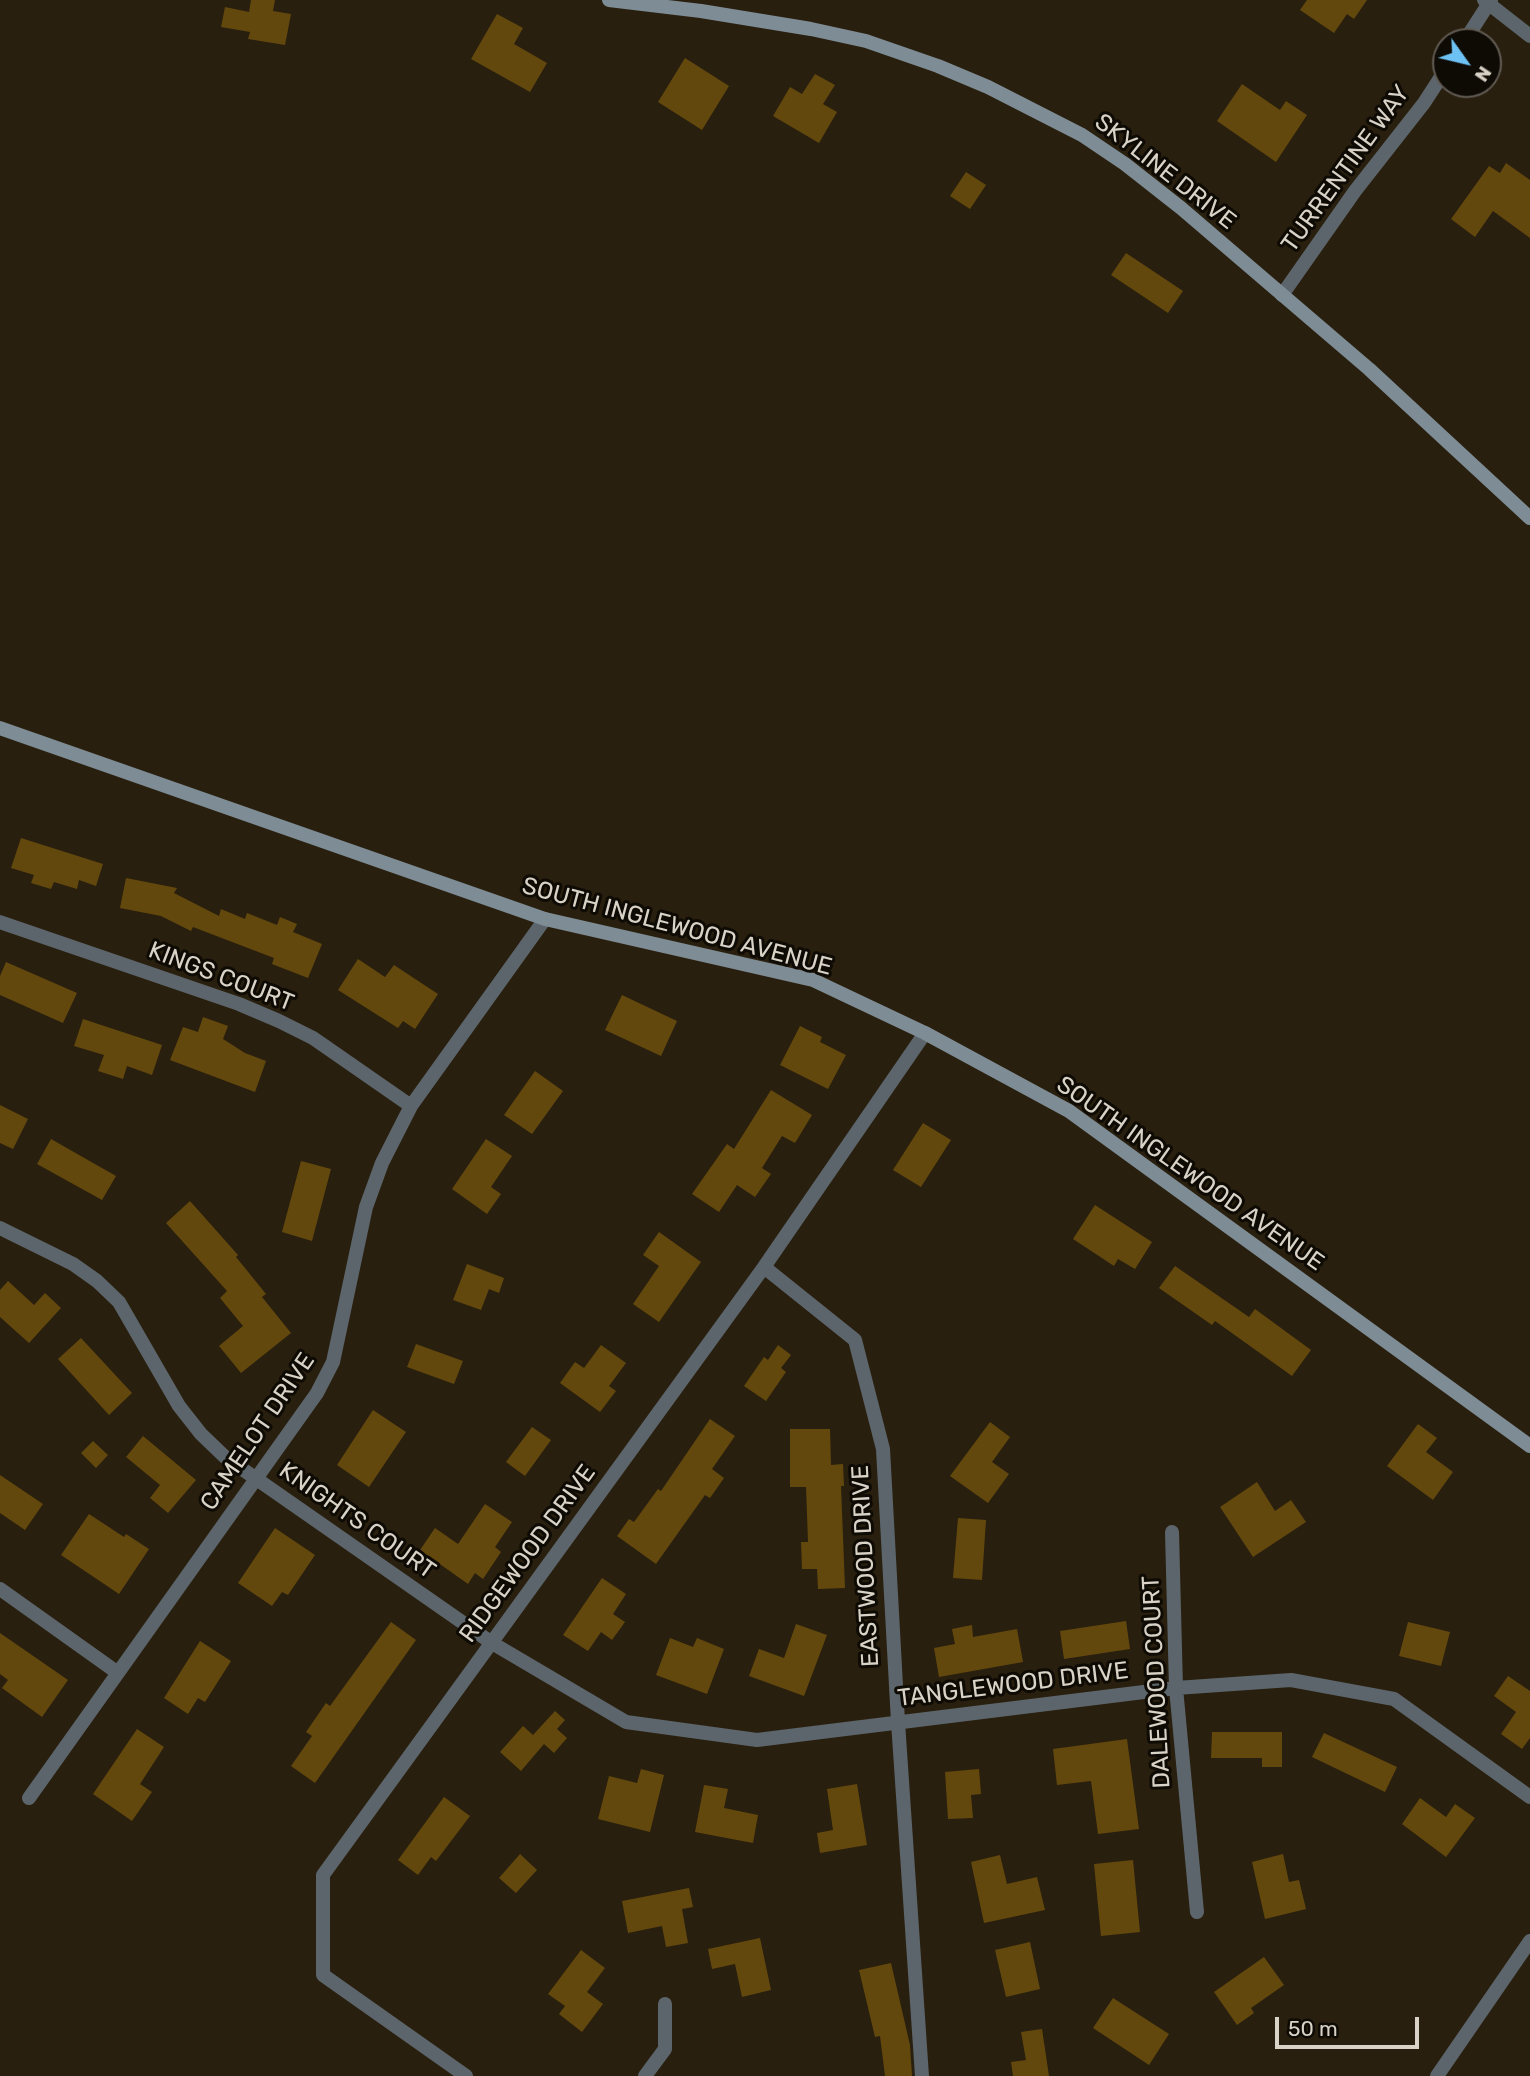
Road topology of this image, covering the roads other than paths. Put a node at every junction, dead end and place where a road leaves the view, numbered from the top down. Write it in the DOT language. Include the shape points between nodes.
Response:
graph roads {
  1 [pos="609,0"];
  2 [pos="1488,1"];
  3 [pos="1472,28"];
  4 [pos="1530,36"];
  5 [pos="1432,91"];
  6 [pos="1282,295"];
  7 [pos="1530,518"];
  8 [pos="0,727"];
  9 [pos="545,919"];
  10 [pos="0,922"];
  11 [pos="925,1034"];
  12 [pos="411,1106"];
  13 [pos="0,1228"];
  14 [pos="764,1267"];
  15 [pos="1530,1446"];
  16 [pos="257,1479"];
  17 [pos="1172,1532"];
  18 [pos="0,1589"];
  19 [pos="492,1643"];
  20 [pos="118,1673"];
  21 [pos="1176,1688"];
  22 [pos="898,1721"];
  23 [pos="1530,1797"];
  24 [pos="29,1798"];
  25 [pos="1197,1912"];
  26 [pos="1530,1941"];
  27 [pos="665,2004"];
  28 [pos="466,2076"];
  29 [pos="645,2076"];
  30 [pos="922,2076"];
  31 [pos="1437,2076"];
  1 -- 6 [label="street, SKYLINE DRIVE" via="701,11 866,41 988,87 1082,135 1125,164"];
  2 -- 3 [label="street"];
  2 -- 4 [label="street"];
  5 -- 6 [label="street, TURRENTINE WAY"];
  6 -- 7 [label="street, SKYLINE DRIVE"];
  8 -- 9 [label="street, SOUTH INGLEWOOD AVENUE"];
  9 -- 11 [label="street, SOUTH INGLEWOOD AVENUE" via="813,980"];
  9 -- 12 [label="street, CAMELOT DRIVE"];
  10 -- 12 [label="street, KINGS COURT" via="279,1021 313,1038"];
  11 -- 14 [label="street, RIDGEWOOD DRIVE"];
  11 -- 15 [label="street, SOUTH INGLEWOOD AVENUE" via="1069,1111"];
  12 -- 16 [label="street, CAMELOT DRIVE" via="366,1207 333,1362"];
  13 -- 16 [label="street, KNIGHTS COURT" via="73,1264 119,1302 179,1406 225,1457"];
  14 -- 19 [label="street, RIDGEWOOD DRIVE"];
  14 -- 22 [label="street, EASTWOOD DRIVE" via="855,1340 883,1449"];
  16 -- 19 [label="street, KNIGHTS COURT"];
  16 -- 20 [label="street, CAMELOT DRIVE"];
  17 -- 21 [label="street, DALEWOOD COURT"];
  18 -- 20 [label="street"];
  19 -- 22 [label="street, TANGLEWOOD DRIVE" via="626,1722 757,1740"];
  19 -- 28 [label="street, RIDGEWOOD DRIVE" via="323,1875 323,1975"];
  20 -- 24 [label="street, CAMELOT DRIVE"];
  21 -- 22 [label="street, TANGLEWOOD DRIVE"];
  21 -- 23 [label="street, TANGLEWOOD DRIVE" via="1291,1680 1394,1699"];
  21 -- 25 [label="street, DALEWOOD COURT"];
  22 -- 30 [label="street, EASTWOOD DRIVE"];
  26 -- 31 [label="street"];
  27 -- 29 [label="street" via="665,2049"];
}
